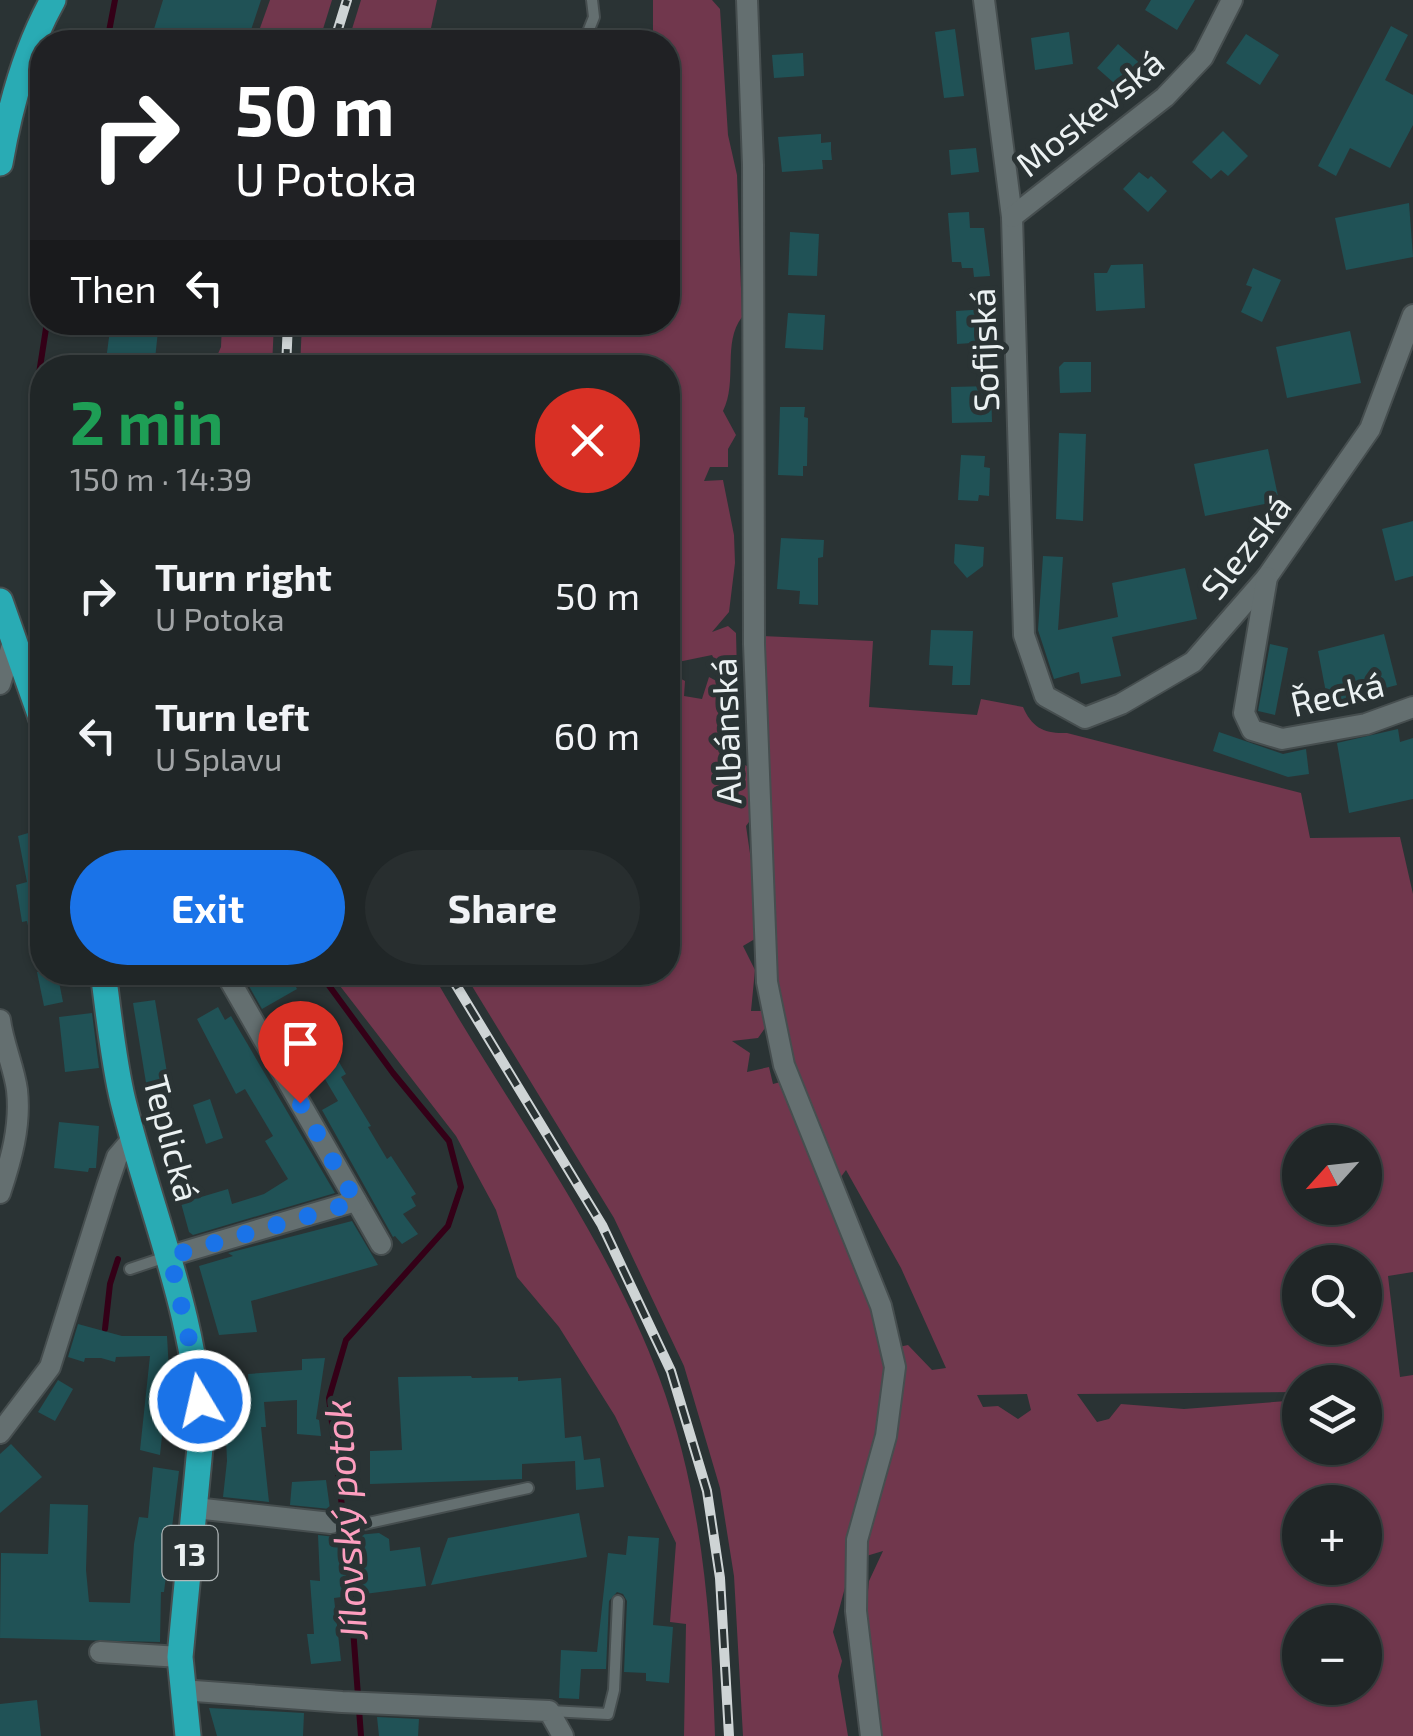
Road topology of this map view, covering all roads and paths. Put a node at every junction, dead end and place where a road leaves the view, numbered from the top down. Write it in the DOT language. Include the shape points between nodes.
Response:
graph roads {
  1 [pos="53,0"];
  2 [pos="592,0"];
  3 [pos="747,0"];
  4 [pos="984,0"];
  5 [pos="1232,0"];
  6 [pos="41,30"];
  7 [pos="589,30"];
  8 [pos="30,58"];
  9 [pos="0,162"];
  10 [pos="1012,217"];
  11 [pos="1413,315"];
  12 [pos="1266,578"];
  13 [pos="0,601"];
  14 [pos="13,642"];
  15 [pos="0,684"];
  16 [pos="30,688"];
  17 [pos="1045,696"];
  18 [pos="1413,707"];
  19 [pos="104,985"];
  20 [pos="232,985"];
  21 [pos="0,1020"];
  22 [pos="134,1137"];
  23 [pos="0,1194"];
  24 [pos="356,1202"];
  25 [pos="381,1244"];
  26 [pos="170,1256"];
  27 [pos="130,1269"];
  28 [pos="0,1434"];
  29 [pos="528,1488"];
  30 [pos="194,1508"];
  31 [pos="331,1523"];
  32 [pos="618,1602"];
  33 [pos="100,1652"];
  34 [pos="180,1657"];
  35 [pos="181,1690"];
  36 [pos="549,1711"];
  37 [pos="188,1736"];
  38 [pos="563,1736"];
  39 [pos="870,1736"];
  1 -- 6 [label="main road"];
  2 -- 7 [label="lane"];
  3 -- 39 [label="street, Albánská" via="754,644 767,982 784,1065 881,1306 895,1367 886,1436 857,1540 856,1611"];
  4 -- 10 [label="street, Sofijská"];
  5 -- 10 [label="street, Moskevská" via="1203,57 1165,97"];
  8 -- 9 [label="main road" via="10,108"];
  10 -- 17 [label="street, Sofijská" via="1024,635"];
  11 -- 12 [label="street, Slezská" via="1370,429"];
  12 -- 17 [label="street, Slezská" via="1193,662 1121,704 1086,718"];
  12 -- 18 [label="street, Řecká" via="1244,714 1252,730 1282,739 1366,724"];
  13 -- 14 [label="main road"];
  14 -- 15 [label="street"];
  14 -- 16 [label="main road"];
  19 -- 22 [label="main road, Teplická / 13"];
  20 -- 24 [label="street"];
  21 -- 23 [label="street" via="18,1119"];
  22 -- 26 [label="main road, Teplická / 13"];
  22 -- 28 [label="street" via="106,1186 50,1366"];
  24 -- 25 [label="street"];
  24 -- 26 [label="street"];
  26 -- 27 [label="lane"];
  26 -- 30 [label="main road, Teplická / 13" via="200,1401"];
  29 -- 31 [label="lane" via="355,1526"];
  30 -- 31 [label="street"];
  30 -- 34 [label="main road, Teplická / 13"];
  32 -- 36 [label="lane" via="608,1714"];
  33 -- 34 [label="street"];
  34 -- 35 [label="main road, Teplická / 13"];
  35 -- 36 [label="street"];
  35 -- 37 [label="main road, Teplická / 13"];
  36 -- 38 [label="street"];
}
